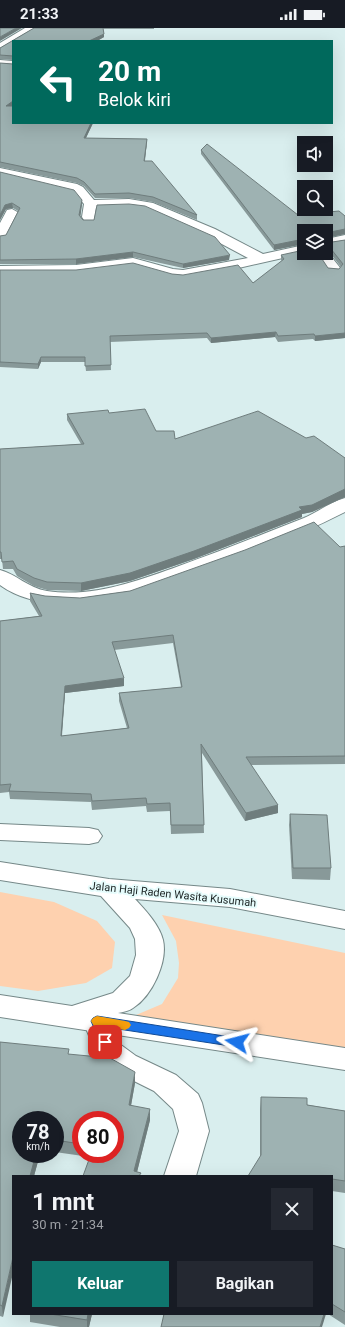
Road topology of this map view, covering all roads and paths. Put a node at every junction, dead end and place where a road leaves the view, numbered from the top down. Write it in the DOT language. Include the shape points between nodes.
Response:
graph roads {
  1 [pos="36,30"];
  2 [pos="24,39"];
  3 [pos="12,43"];
  4 [pos="0,47"];
  5 [pos="12,50"];
  6 [pos="0,58"];
  7 [pos="0,63"];
  8 [pos="12,64"];
  9 [pos="0,172"];
  10 [pos="90,204"];
  11 [pos="12,213"];
  12 [pos="88,220"];
  13 [pos="0,236"];
  14 [pos="345,239"];
  15 [pos="333,242"];
  16 [pos="297,250"];
  17 [pos="261,259"];
  18 [pos="327,260"];
  19 [pos="334,269"];
  20 [pos="0,270"];
  21 [pos="345,504"];
  22 [pos="0,576"];
  23 [pos="0,832"];
  24 [pos="89,836"];
  25 [pos="0,871"];
  26 [pos="109,888"];
  27 [pos="345,920"];
  28 [pos="0,1006"];
  29 [pos="85,1019"];
  30 [pos="345,1059"];
  31 [pos="180,1175"];
  1 -- 2 [label="main road"];
  3 -- 4 [label="main road"];
  5 -- 6 [label="main road"];
  7 -- 8 [label="main road"];
  9 -- 10 [label="main road" via="72,187 79,190"];
  10 -- 12 [label="main road"];
  10 -- 17 [label="main road" via="128,203 148,206 210,232"];
  11 -- 13 [label="main road"];
  14 -- 15 [label="main road"];
  16 -- 17 [label="main road"];
  17 -- 20 [label="main road" via="183,274 133,262 76,269"];
  18 -- 19 [label="main road"];
  21 -- 22 [label="main road" via="315,520 226,556 125,592 80,598 47,597 31,594"];
  23 -- 24 [label="main road"];
  25 -- 26 [label="main road, Jalan Haji Raden Wasita Kusumah"];
  26 -- 27 [label="main road, Jalan Haji Raden Wasita Kusumah" via="230,898"];
  26 -- 29 [label="main road" via="140,922 149,939 150,955 142,981 123,1001"];
  28 -- 29 [label="main road"];
  29 -- 30 [label="main road"];
  29 -- 31 [label="main road" via="109,1052 126,1064 165,1083 187,1103 194,1131"];
}
